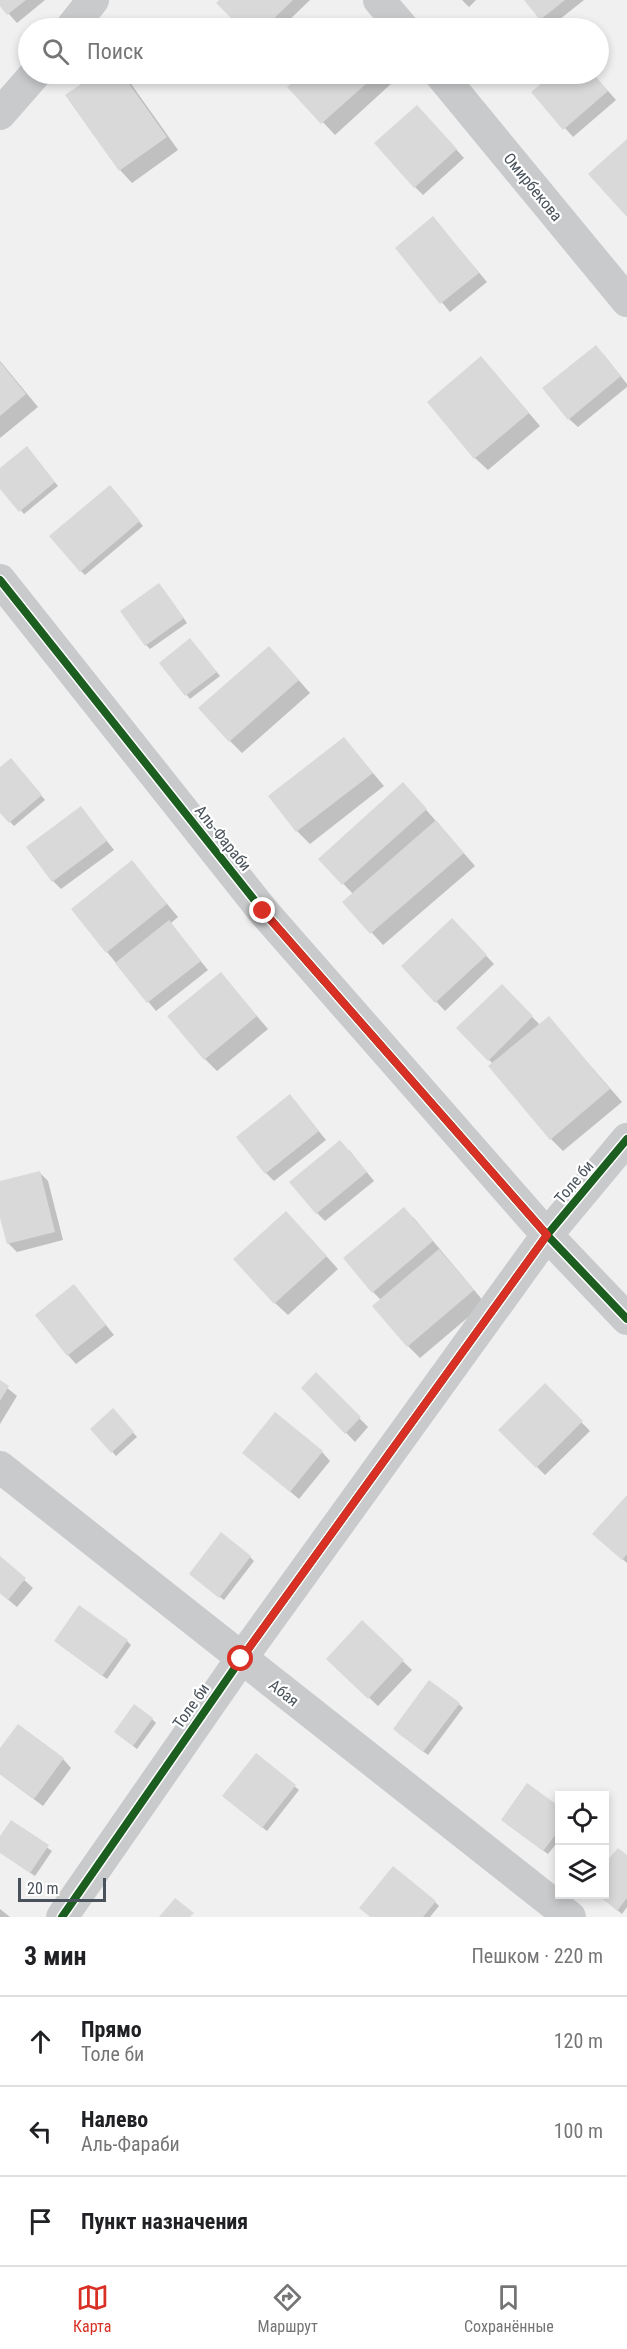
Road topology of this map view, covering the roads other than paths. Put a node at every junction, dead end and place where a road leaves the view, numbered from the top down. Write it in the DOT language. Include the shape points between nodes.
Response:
graph roads {
  1 [pos="93,0"];
  2 [pos="379,0"];
  3 [pos="79,18"];
  4 [pos="394,18"];
  5 [pos="26,84"];
  6 [pos="448,84"];
  7 [pos="0,114"];
  8 [pos="627,301"];
  9 [pos="0,580"];
  10 [pos="627,1139"];
  11 [pos="547,1235"];
  12 [pos="627,1319"];
  13 [pos="0,1467"];
  14 [pos="241,1659"];
  15 [pos="62,1917"];
  16 [pos="570,1917"];
  1 -- 3 [label="street"];
  2 -- 4 [label="street"];
  5 -- 7 [label="street"];
  6 -- 8 [label="street, Омирбекова"];
  9 -- 11 [label="street, Аль-Фараби" via="263,911"];
  10 -- 11 [label="street, Толе би"];
  11 -- 12 [label="street, Аль-Фараби"];
  11 -- 14 [label="street, Толе би"];
  13 -- 14 [label="street, Абая"];
  14 -- 15 [label="street, Толе би"];
  14 -- 16 [label="street, Абая"];
}
